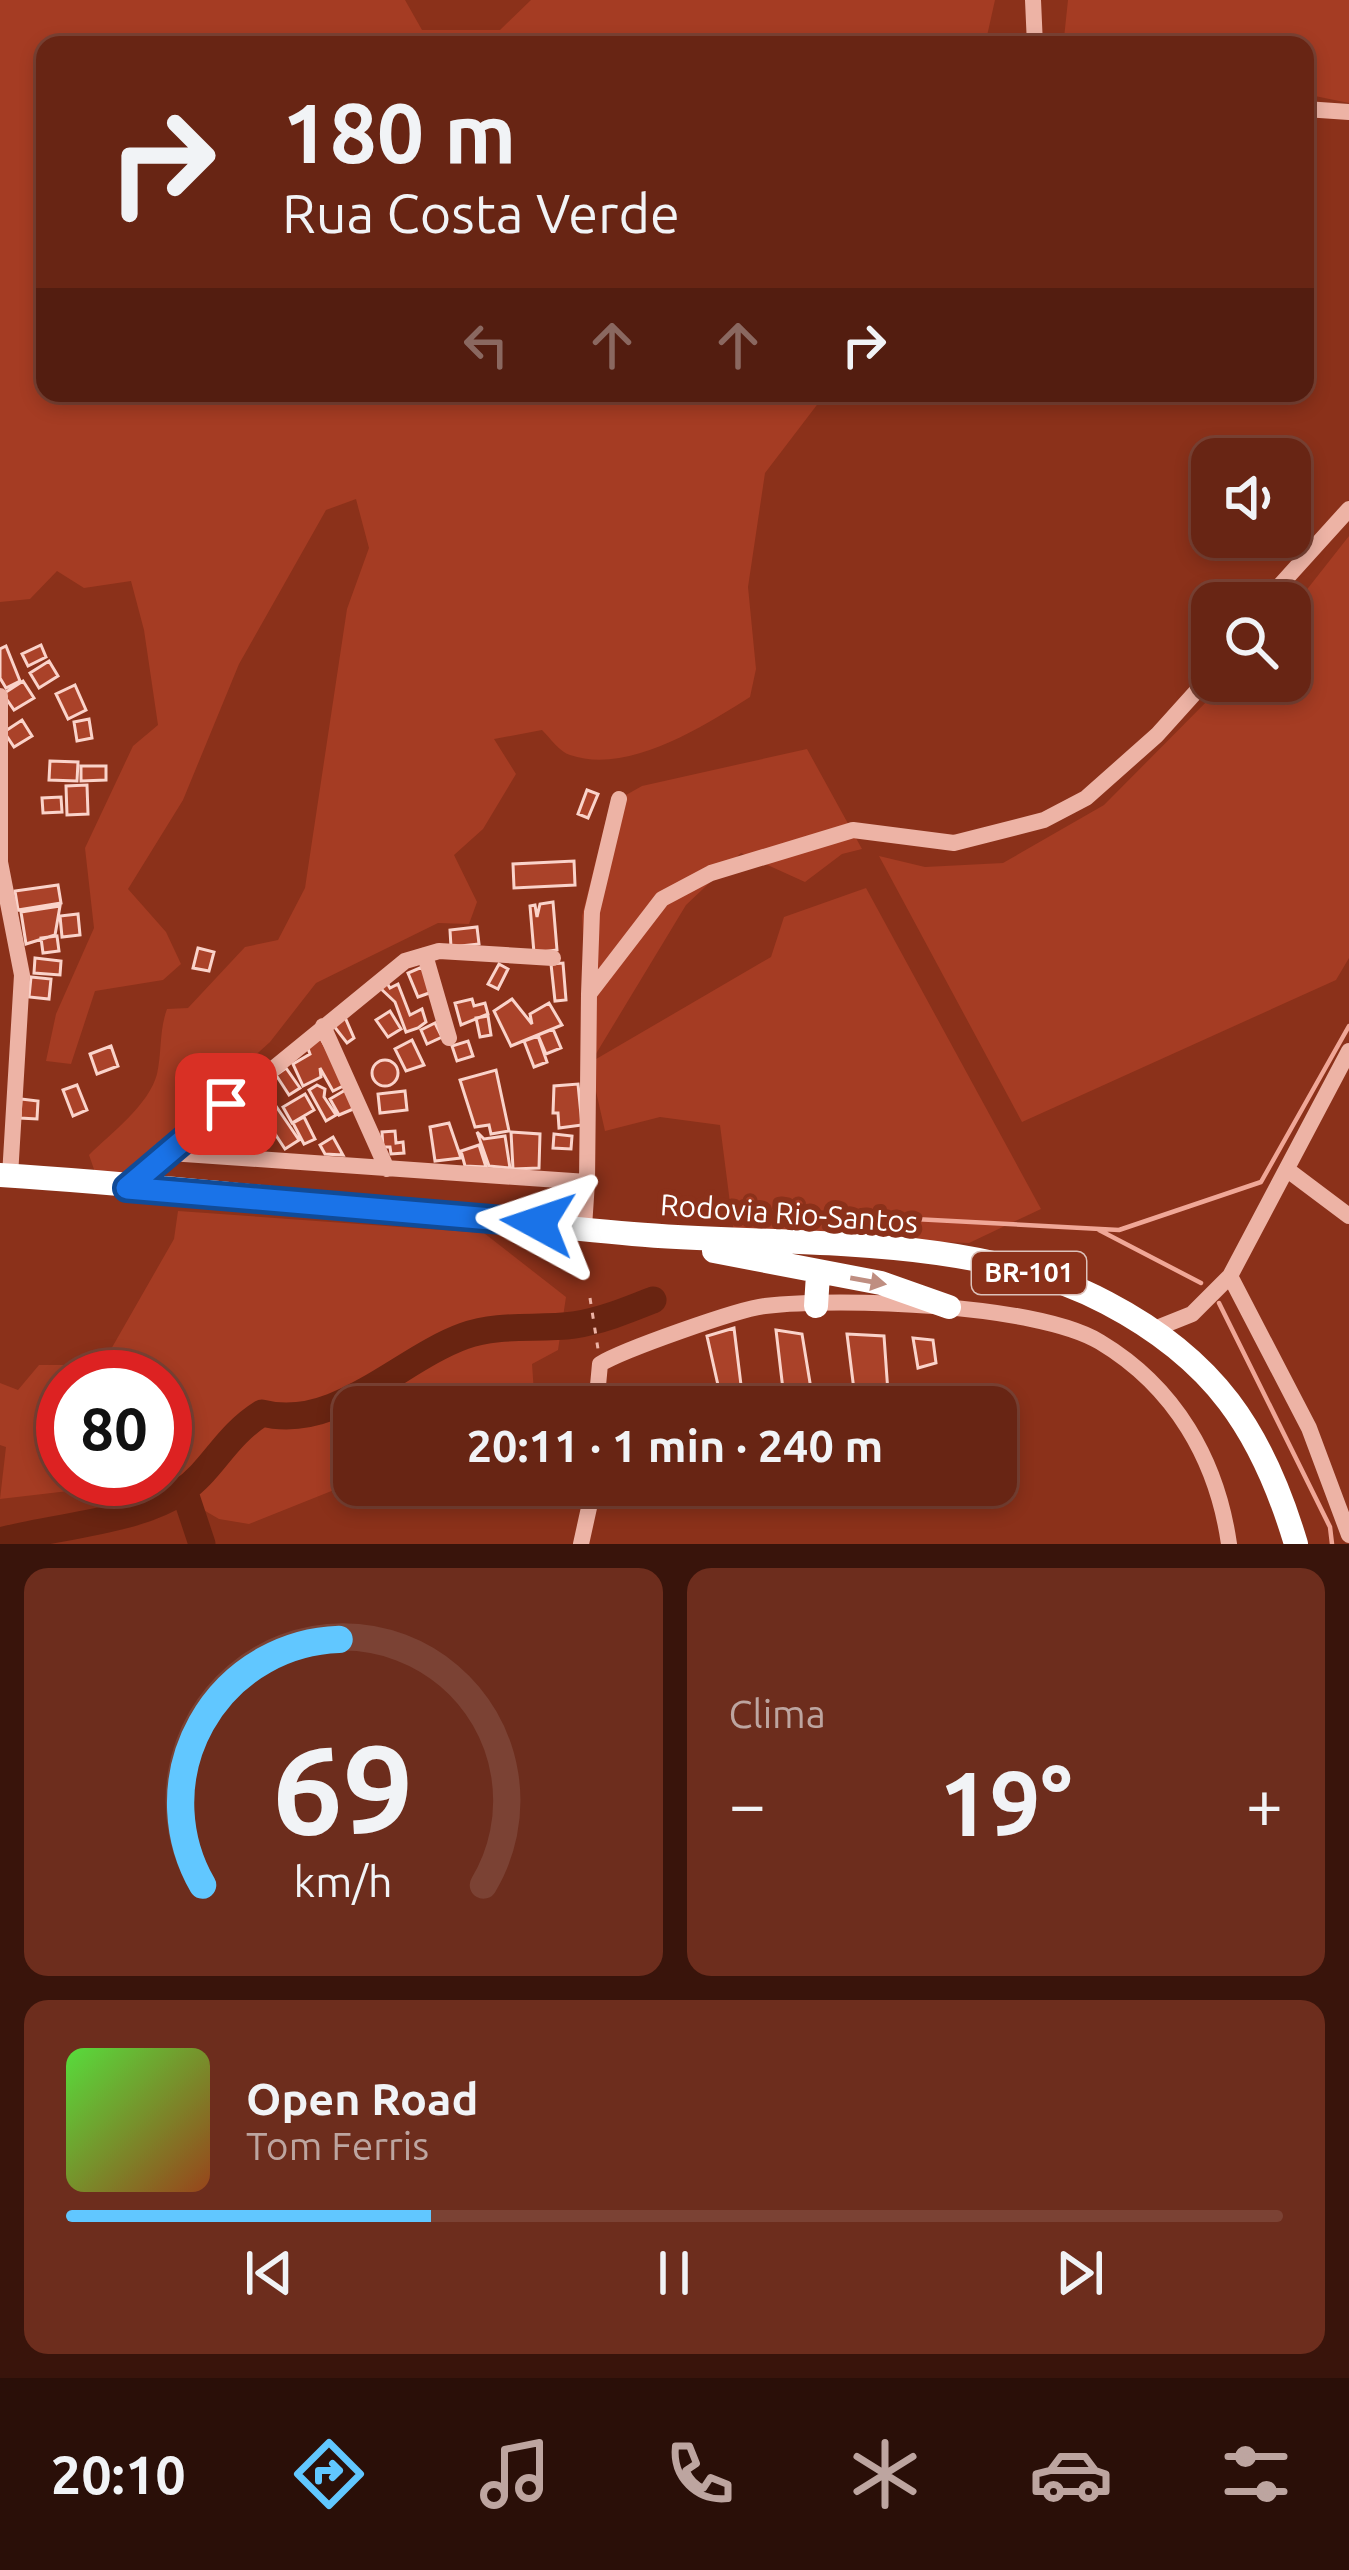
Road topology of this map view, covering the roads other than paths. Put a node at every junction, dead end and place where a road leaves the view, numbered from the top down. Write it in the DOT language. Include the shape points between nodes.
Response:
graph roads {
  1 [pos="1033,0"];
  2 [pos="1035,36"];
  3 [pos="1314,110"];
  4 [pos="1349,112"];
  5 [pos="1349,509"];
  6 [pos="1283,582"];
  7 [pos="0,696"];
  8 [pos="1191,697"];
  9 [pos="619,799"];
  10 [pos="0,863"];
  11 [pos="5,906"];
  12 [pos="425,955"];
  13 [pos="553,958"];
  14 [pos="589,994"];
  15 [pos="323,1026"];
  16 [pos="449,1039"];
  17 [pos="1349,1051"];
  18 [pos="6,1141"];
  19 [pos="170,1153"];
  20 [pos="388,1169"];
  21 [pos="1289,1172"];
  22 [pos="5,1176"];
  23 [pos="587,1182"];
  24 [pos="127,1188"];
  25 [pos="1349,1216"];
  26 [pos="584,1227"];
  27 [pos="629,1233"];
  28 [pos="818,1274"];
  29 [pos="1230,1276"];
  30 [pos="816,1306"];
  31 [pos="949,1307"];
  32 [pos="1152,1330"];
  33 [pos="596,1386"];
  34 [pos="589,1506"];
  35 [pos="1349,1535"];
  36 [pos="581,1544"];
  37 [pos="1229,1544"];
  38 [pos="1296,1544"];
  1 -- 2 [label="street"];
  3 -- 4 [label="street"];
  5 -- 6 [label="street"];
  7 -- 10 [label="street"];
  8 -- 14 [label="street" via="1086,798 1044,820 954,843 854,830 681,885"];
  9 -- 14 [label="street" via="592,912"];
  10 -- 11 [label="street"];
  11 -- 18 [label="street" via="22,975"];
  12 -- 13 [label="street"];
  12 -- 15 [label="street" via="405,961"];
  12 -- 16 [label="street"];
  14 -- 23 [label="street"];
  15 -- 19 [label="street"];
  15 -- 20 [label="street"];
  17 -- 21 [label="street"];
  18 -- 22 [label="street"];
  19 -- 20 [label="street"];
  19 -- 24 [label="street"];
  20 -- 23 [label="street"];
  21 -- 25 [label="street"];
  21 -- 29 [label="street"];
  22 -- 24 [label="highway, Rodovia Rio-Santos / BR-101"];
  23 -- 26 [label="street"];
  24 -- 26 [label="highway, Rodovia Rio-Santos / BR-101"];
  26 -- 27 [label="highway, Rodovia Rio-Santos / BR-101"];
  27 -- 28 [label="highway"];
  27 -- 32 [label="highway, Rodovia Rio-Santos / BR-101" via="919,1252 1003,1266 1060,1281"];
  28 -- 30 [label="highway"];
  28 -- 31 [label="highway, one-way" via="913,1291"];
  29 -- 32 [label="street" via="1192,1314"];
  29 -- 35 [label="street" via="1309,1428"];
  30 -- 31 [label="street"];
  30 -- 33 [label="street" via="743,1310 611,1357"];
  31 -- 37 [label="street" via="1038,1318 1099,1341 1166,1394 1222,1498"];
  32 -- 38 [label="highway, Rodovia Rio-Santos / BR-101" via="1204,1369 1256,1436"];
  34 -- 36 [label="street"];
}
